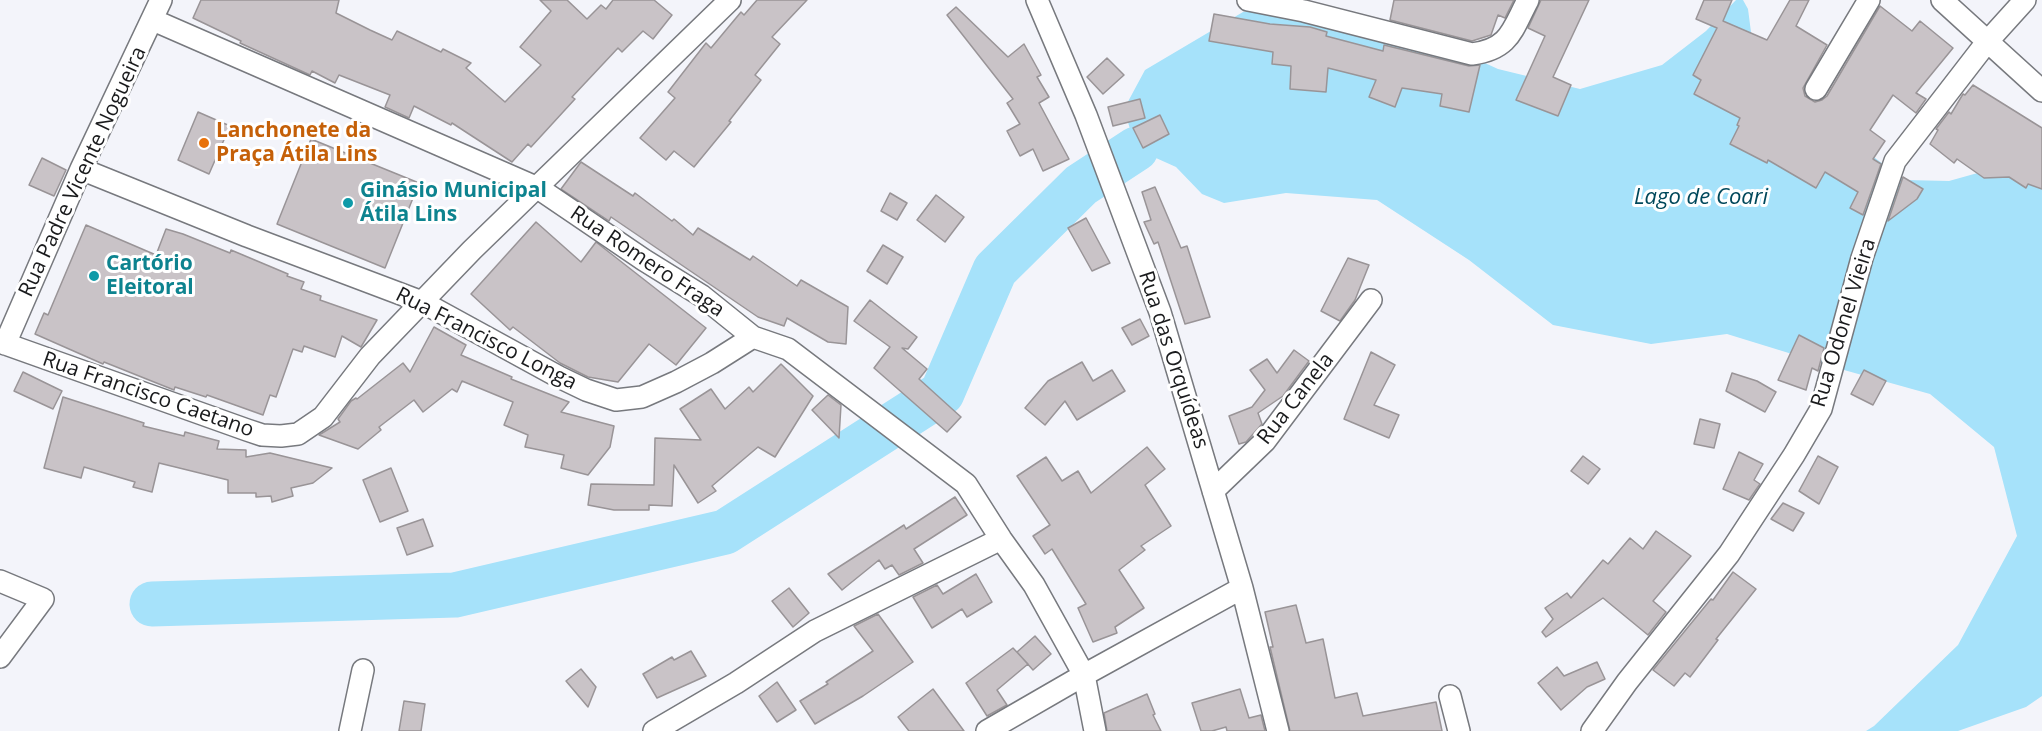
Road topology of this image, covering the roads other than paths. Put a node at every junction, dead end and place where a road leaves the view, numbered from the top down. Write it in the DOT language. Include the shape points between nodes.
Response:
graph roads {
  1 [pos="161,0"];
  2 [pos="730,0"];
  3 [pos="1037,0"];
  4 [pos="1248,0"];
  5 [pos="1528,0"];
  6 [pos="1869,0"];
  7 [pos="1942,0"];
  8 [pos="2025,0"];
  9 [pos="153,20"];
  10 [pos="1988,42"];
  11 [pos="1815,89"];
  12 [pos="2042,91"];
  13 [pos="81,169"];
  14 [pos="538,188"];
  15 [pos="1371,300"];
  16 [pos="422,302"];
  17 [pos="753,337"];
  18 [pos="2,343"];
  19 [pos="1213,491"];
  20 [pos="1000,539"];
  21 [pos="0,580"];
  22 [pos="1242,588"];
  23 [pos="0,657"];
  24 [pos="363,670"];
  25 [pos="1084,675"];
  26 [pos="1450,696"];
  27 [pos="350,731"];
  28 [pos="654,731"];
  29 [pos="987,731"];
  30 [pos="1095,731"];
  31 [pos="1278,731"];
  32 [pos="1459,731"];
  33 [pos="1592,731"];
  1 -- 9 [label="street, Rua Padre Vicente Nogueira"];
  2 -- 14 [label="street"];
  3 -- 19 [label="street, Rua das Orquídeas" via="1086,115 1160,312"];
  4 -- 5 [label="street" via="1472,54 1489,51 1506,41"];
  6 -- 11 [label="street"];
  7 -- 10 [label="street"];
  8 -- 10 [label="street, Rua Odonel Vieira"];
  9 -- 13 [label="street, Rua Padre Vicente Nogueira"];
  9 -- 14 [label="street, Rua Romero Fraga"];
  10 -- 12 [label="street"];
  10 -- 33 [label="street, Rua Odonel Vieira" via="1895,161 1862,258 1821,409 1729,554"];
  13 -- 16 [label="street, Rua Francisco Longa"];
  13 -- 18 [label="street, Rua Padre Vicente Nogueira"];
  14 -- 16 [label="street"];
  14 -- 17 [label="street, Rua Romero Fraga" via="702,296"];
  15 -- 19 [label="street, Rua Canela" via="1265,441"];
  16 -- 17 [label="street, Rua Francisco Longa" via="542,368 616,400 642,397 676,382"];
  16 -- 18 [label="street, Rua Francisco Caetano" via="370,356 322,417 298,434 281,436 262,435"];
  17 -- 20 [label="street, Rua Romero Fraga" via="788,349 966,484"];
  19 -- 22 [label="street, Rua das Orquídeas"];
  20 -- 25 [label="street" via="1034,585"];
  20 -- 28 [label="street" via="815,631"];
  21 -- 23 [label="street" via="43,599"];
  22 -- 25 [label="street"];
  22 -- 31 [label="street, Rua das Orquídeas"];
  24 -- 27 [label="street"];
  25 -- 29 [label="street"];
  25 -- 30 [label="street"];
  26 -- 32 [label="street"];
}
